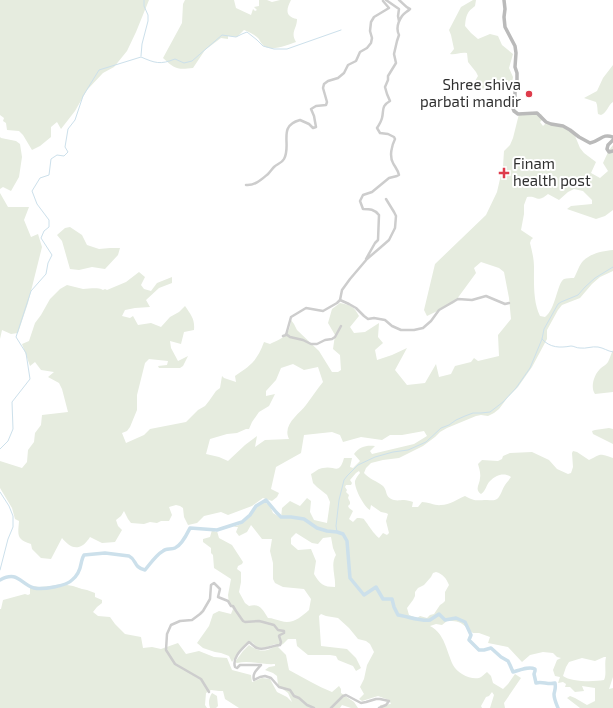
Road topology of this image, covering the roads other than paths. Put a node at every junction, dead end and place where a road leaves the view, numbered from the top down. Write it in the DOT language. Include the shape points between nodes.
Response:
graph roads {
  1 [pos="383,0"];
  2 [pos="386,0"];
  3 [pos="399,0"];
  4 [pos="504,0"];
  5 [pos="399,22"];
  6 [pos="613,139"];
  7 [pos="613,151"];
  8 [pos="246,185"];
  9 [pos="386,199"];
  10 [pos="367,259"];
  11 [pos="340,300"];
  12 [pos="509,303"];
  13 [pos="341,326"];
  14 [pos="286,334"];
  15 [pos="283,336"];
  16 [pos="209,692"];
  17 [pos="314,708"];
  18 [pos="331,708"];
  19 [pos="379,708"];
  1 -- 8 [label="street" via="389,8 374,17 371,22 371,43 360,52 356,61 348,65 341,76 324,84 328,102 326,105 311,109 316,127 313,128 300,120 293,122 286,136 284,160 256,184"];
  2 -- 5 [label="street" via="398,7"];
  3 -- 5 [label="street" via="410,10"];
  4 -- 6 [label="main road" via="505,27 516,53 517,81 512,106 514,111 518,114 537,114 546,122 563,126 590,143 608,135"];
  5 -- 10 [label="street" via="399,36 394,54 396,63 385,87 390,100 384,104 377,128 380,133 388,134 395,139 391,158 399,175 389,178 372,192 363,195 360,201 363,209 371,209 379,215 378,240"];
  6 -- 7 [label="main road" via="606,149"];
  9 -- 10 [label="street" via="396,216 395,228 389,240"];
  10 -- 11 [label="street" via="342,290"];
  11 -- 12 [label="street" via="356,308 368,319 385,320 404,331 423,328 439,310 458,299 472,300 486,296 505,304"];
  11 -- 14 [label="street" via="323,311 306,308 291,317"];
  13 -- 14 [label="street" via="335,337 317,344"];
  14 -- 15 [label="street"];
  16 -- 17 [label="street" via="201,679 174,664 166,650 167,634 171,625 180,620 192,620 200,614 210,599 211,585 214,583 220,589 218,597 228,601 243,621 263,622 274,625 284,632 279,636 280,645 270,648 255,648 249,642 236,656 235,667 261,665 254,672 254,680 265,676 271,678 278,687 290,690 294,696"];
  18 -- 19 [label="street" via="346,695 361,702 376,699 389,701"];
}
